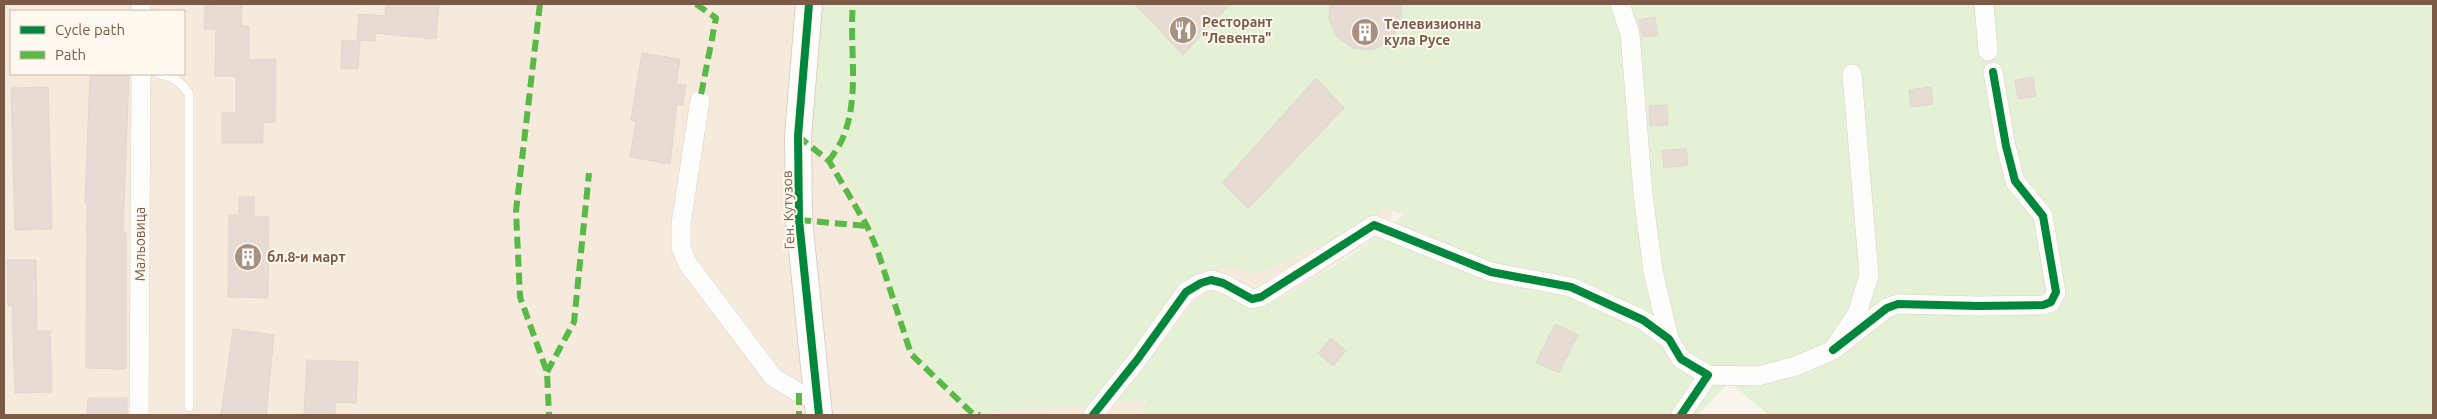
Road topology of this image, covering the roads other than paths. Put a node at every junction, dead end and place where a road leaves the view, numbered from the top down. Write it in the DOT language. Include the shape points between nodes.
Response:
graph roads {
  1 [pos="810,4"];
  2 [pos="1620,4"];
  3 [pos="1984,4"];
  4 [pos="1988,52"];
  5 [pos="1993,72"];
  6 [pos="1852,74"];
  7 [pos="141,75"];
  8 [pos="169,75"];
  9 [pos="700,100"];
  10 [pos="1669,339"];
  11 [pos="1833,350"];
  12 [pos="1708,375"];
  13 [pos="189,407"];
  14 [pos="818,408"];
  15 [pos="139,415"];
  16 [pos="1093,415"];
  17 [pos="1681,415"];
  1 -- 14 [label="street, Ген. Кутузов" via="798,136 799,220"];
  2 -- 10 [label="street" via="1630,34 1643,194 1653,271"];
  3 -- 4 [label="street"];
  5 -- 11 [label="street" via="2015,180 2043,216 2056,292 2050,302 2043,305 1898,304 1887,308"];
  6 -- 11 [label="street" via="1869,275 1857,314"];
  7 -- 15 [label="street, Мальовица"];
  8 -- 13 [label="lane" via="189,94"];
  9 -- 14 [label="street" via="681,224 681,248 688,264 773,378"];
  10 -- 12 [label="street" via="1681,359"];
  10 -- 16 [label="street" via="1643,320 1571,287 1491,272 1374,226 1261,297 1252,299 1211,280 1201,282 1186,292"];
  11 -- 12 [label="street" via="1796,366 1758,376"];
  12 -- 17 [label="street"];
}
